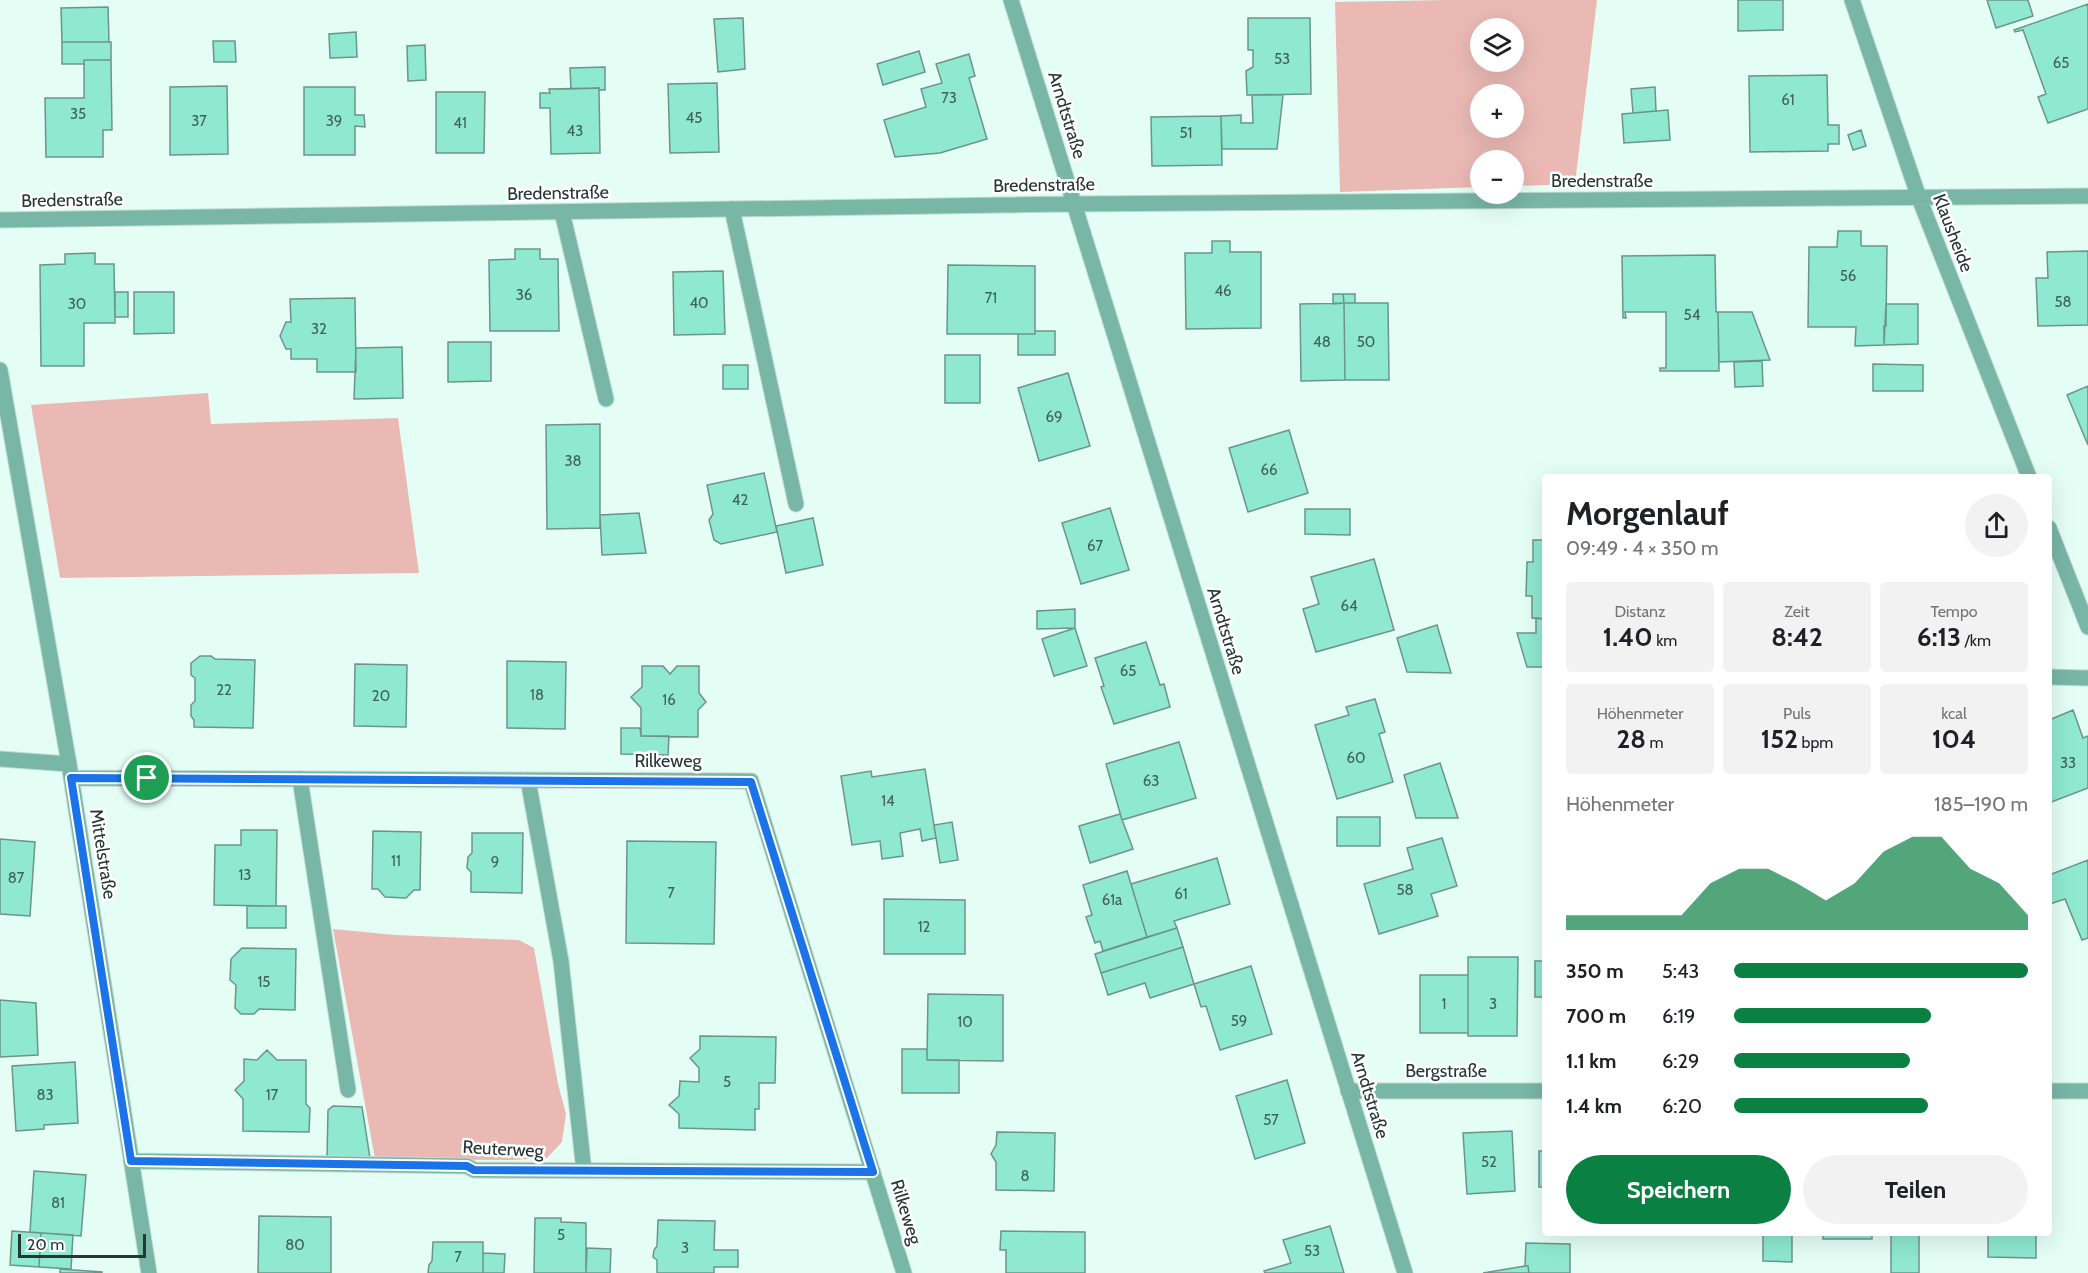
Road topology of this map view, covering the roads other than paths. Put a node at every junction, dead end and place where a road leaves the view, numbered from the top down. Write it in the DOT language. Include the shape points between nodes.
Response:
graph roads {
  1 [pos="1011,0"];
  2 [pos="1852,0"];
  3 [pos="2088,196"];
  4 [pos="1919,198"];
  5 [pos="1074,204"];
  6 [pos="732,209"];
  7 [pos="562,212"];
  8 [pos="0,220"];
  9 [pos="0,370"];
  10 [pos="606,399"];
  11 [pos="2028,474"];
  12 [pos="796,504"];
  13 [pos="2052,536"];
  14 [pos="2088,627"];
  15 [pos="2052,677"];
  16 [pos="2088,678"];
  17 [pos="0,759"];
  18 [pos="70,771"];
  19 [pos="300,779"];
  20 [pos="528,780"];
  21 [pos="348,1090"];
  22 [pos="1348,1091"];
  23 [pos="1542,1091"];
  24 [pos="2052,1091"];
  25 [pos="2088,1091"];
  26 [pos="131,1161"];
  27 [pos="584,1171"];
  28 [pos="873,1172"];
  29 [pos="149,1273"];
  30 [pos="904,1273"];
  31 [pos="1405,1273"];
  1 -- 5 [label="street, Arndtstraße"];
  2 -- 4 [label="street, Klausheide"];
  3 -- 4 [label="street, Bredenstraße"];
  4 -- 5 [label="street, Bredenstraße"];
  4 -- 11 [label="street, Klausheide"];
  5 -- 6 [label="street, Bredenstraße"];
  5 -- 22 [label="street, Arndtstraße"];
  6 -- 7 [label="street, Bredenstraße"];
  6 -- 12 [label="street"];
  7 -- 8 [label="street, Bredenstraße"];
  7 -- 10 [label="street"];
  9 -- 18 [label="street, Mittelstraße"];
  13 -- 14 [label="street"];
  15 -- 16 [label="street"];
  17 -- 18 [label="street, Rilkeweg"];
  18 -- 19 [label="street, Rilkeweg"];
  18 -- 26 [label="street, Mittelstraße"];
  19 -- 20 [label="street, Rilkeweg"];
  19 -- 21 [label="street"];
  20 -- 27 [label="street" via="561,961"];
  20 -- 28 [label="street, Rilkeweg" via="751,782"];
  22 -- 23 [label="street, Bergstraße"];
  22 -- 31 [label="street, Arndtstraße"];
  24 -- 25 [label="street"];
  26 -- 27 [label="street, Reuterweg"];
  26 -- 29 [label="street, Mittelstraße"];
  27 -- 28 [label="street, Reuterweg"];
  28 -- 30 [label="street, Rilkeweg"];
}
